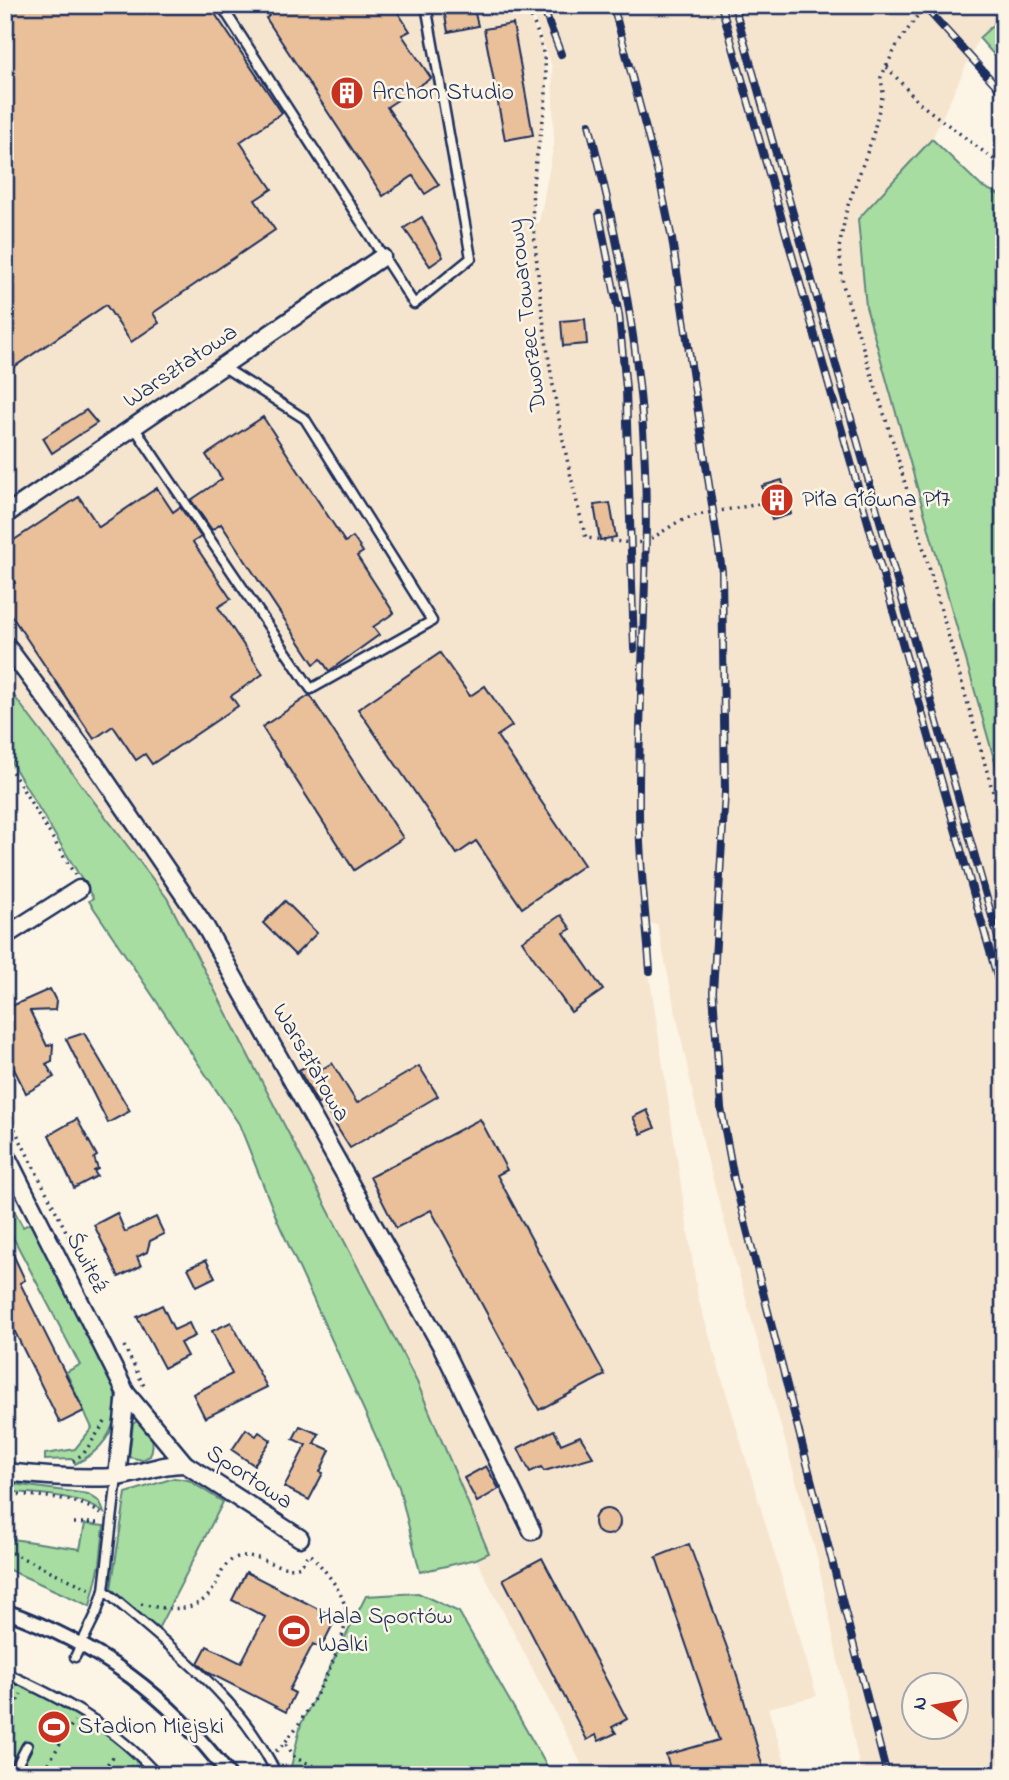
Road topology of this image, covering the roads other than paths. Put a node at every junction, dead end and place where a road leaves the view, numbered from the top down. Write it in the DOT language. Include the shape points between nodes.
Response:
graph roads {
  1 [pos="221,5"];
  2 [pos="426,5"];
  3 [pos="382,257"];
  4 [pos="222,366"];
  5 [pos="134,427"];
  6 [pos="5,515"];
  7 [pos="5,644"];
  8 [pos="79,889"];
  9 [pos="5,936"];
  10 [pos="5,1153"];
  11 [pos="126,1393"];
  12 [pos="185,1464"];
  13 [pos="5,1472"];
  14 [pos="117,1477"];
  15 [pos="532,1531"];
  16 [pos="304,1545"];
  17 [pos="104,1590"];
  18 [pos="5,1611"];
  19 [pos="81,1644"];
  20 [pos="75,1657"];
  21 [pos="5,1673"];
  22 [pos="27,1746"];
  23 [pos="12,1775"];
  24 [pos="156,1775"];
  25 [pos="229,1775"];
  26 [pos="277,1775"];
  1 -- 3 [label="lane"];
  2 -- 3 [label="lane" via="471,258 414,304"];
  3 -- 4 [label="street, Warsztatowa"];
  4 -- 5 [label="street, Warsztatowa"];
  4 -- 5 [label="lane" via="305,419 432,621 311,689"];
  5 -- 6 [label="street, Warsztatowa"];
  7 -- 15 [label="street, Warsztatowa" via="205,926 442,1348"];
  8 -- 9 [label="street"];
  10 -- 11 [label="street, Świteź"];
  11 -- 12 [label="street, Świteź"];
  11 -- 14 [label="street"];
  12 -- 14 [label="street, Sportowa"];
  12 -- 16 [label="street, Sportowa"];
  13 -- 14 [label="street, Sportowa"];
  14 -- 17 [label="lane"];
  17 -- 19 [label="lane"];
  17 -- 26 [label="lane" via="241,1718"];
  18 -- 19 [label="street"];
  19 -- 20 [label="lane"];
  19 -- 25 [label="street" via="146,1686 191,1727"];
  21 -- 24 [label="lane" via="81,1711 124,1743"];
  22 -- 23 [label="lane"];
}
